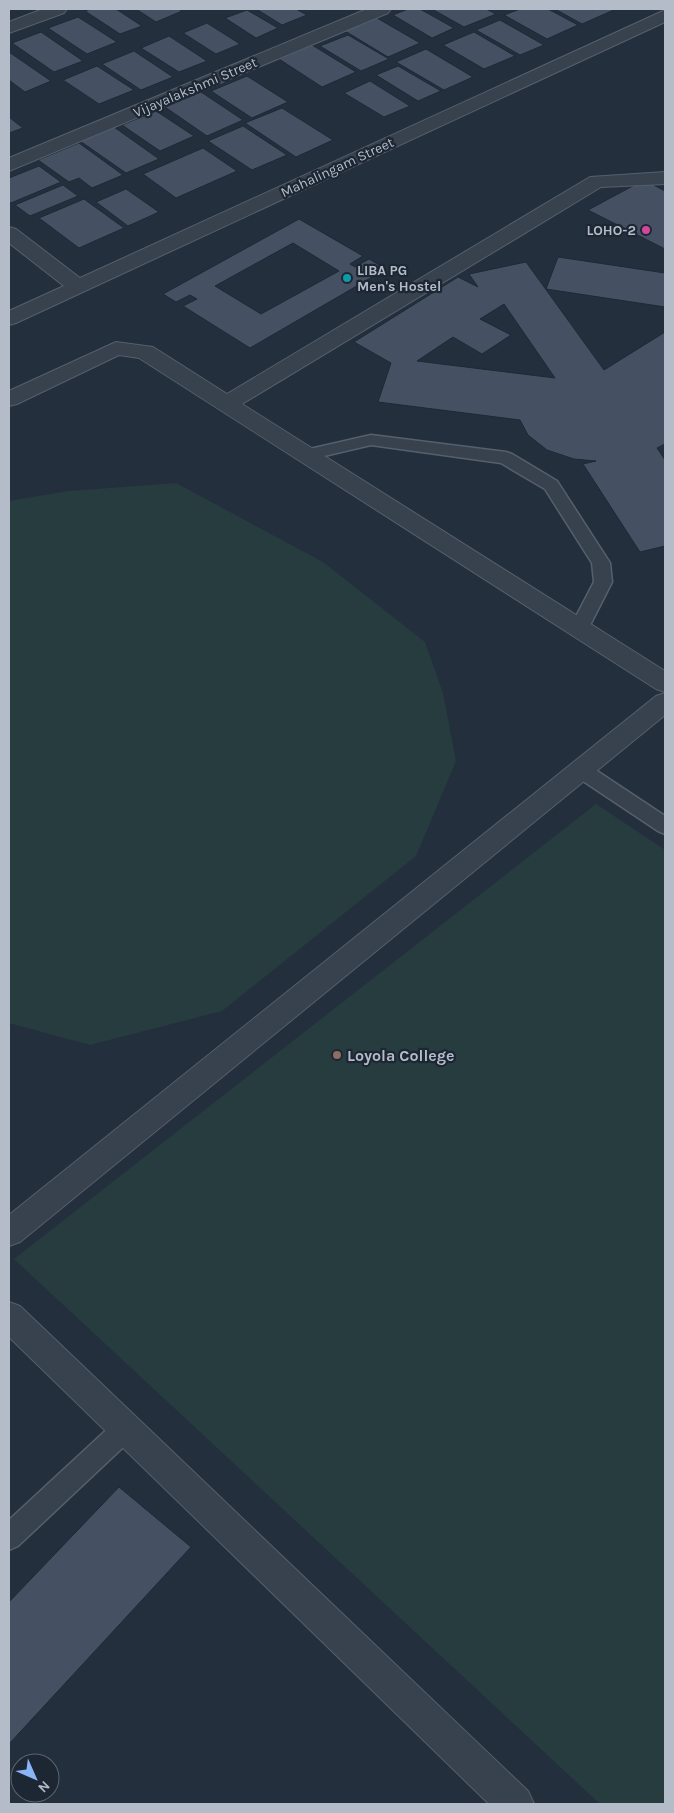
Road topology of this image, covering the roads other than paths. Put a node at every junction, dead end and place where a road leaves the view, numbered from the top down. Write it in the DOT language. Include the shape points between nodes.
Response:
graph roads {
  1 [pos="58,9"];
  2 [pos="382,9"];
  3 [pos="665,15"];
  4 [pos="9,28"];
  5 [pos="9,164"];
  6 [pos="665,178"];
  7 [pos="9,233"];
  8 [pos="78,287"];
  9 [pos="9,318"];
  10 [pos="9,399"];
  11 [pos="228,404"];
  12 [pos="308,455"];
  13 [pos="579,628"];
  14 [pos="665,682"];
  15 [pos="665,702"];
  16 [pos="581,770"];
  17 [pos="665,826"];
  18 [pos="9,1233"];
  19 [pos="9,1316"];
  20 [pos="125,1429"];
  21 [pos="9,1537"];
  22 [pos="515,1804"];
  1 -- 4 [label="street"];
  2 -- 5 [label="street, Vijayalakshmi Street"];
  3 -- 8 [label="street, Mahalingam Street"];
  6 -- 11 [label="street" via="597,181"];
  7 -- 8 [label="street"];
  8 -- 9 [label="street, Mahalingam Street"];
  10 -- 11 [label="street" via="116,348 145,352"];
  11 -- 12 [label="street"];
  12 -- 13 [label="street"];
  12 -- 13 [label="lane" via="371,440 506,458 551,485 601,563 603,582"];
  13 -- 14 [label="street"];
  15 -- 16 [label="street"];
  16 -- 17 [label="lane"];
  16 -- 18 [label="street"];
  19 -- 20 [label="street"];
  20 -- 21 [label="lane"];
  20 -- 22 [label="street"];
}
